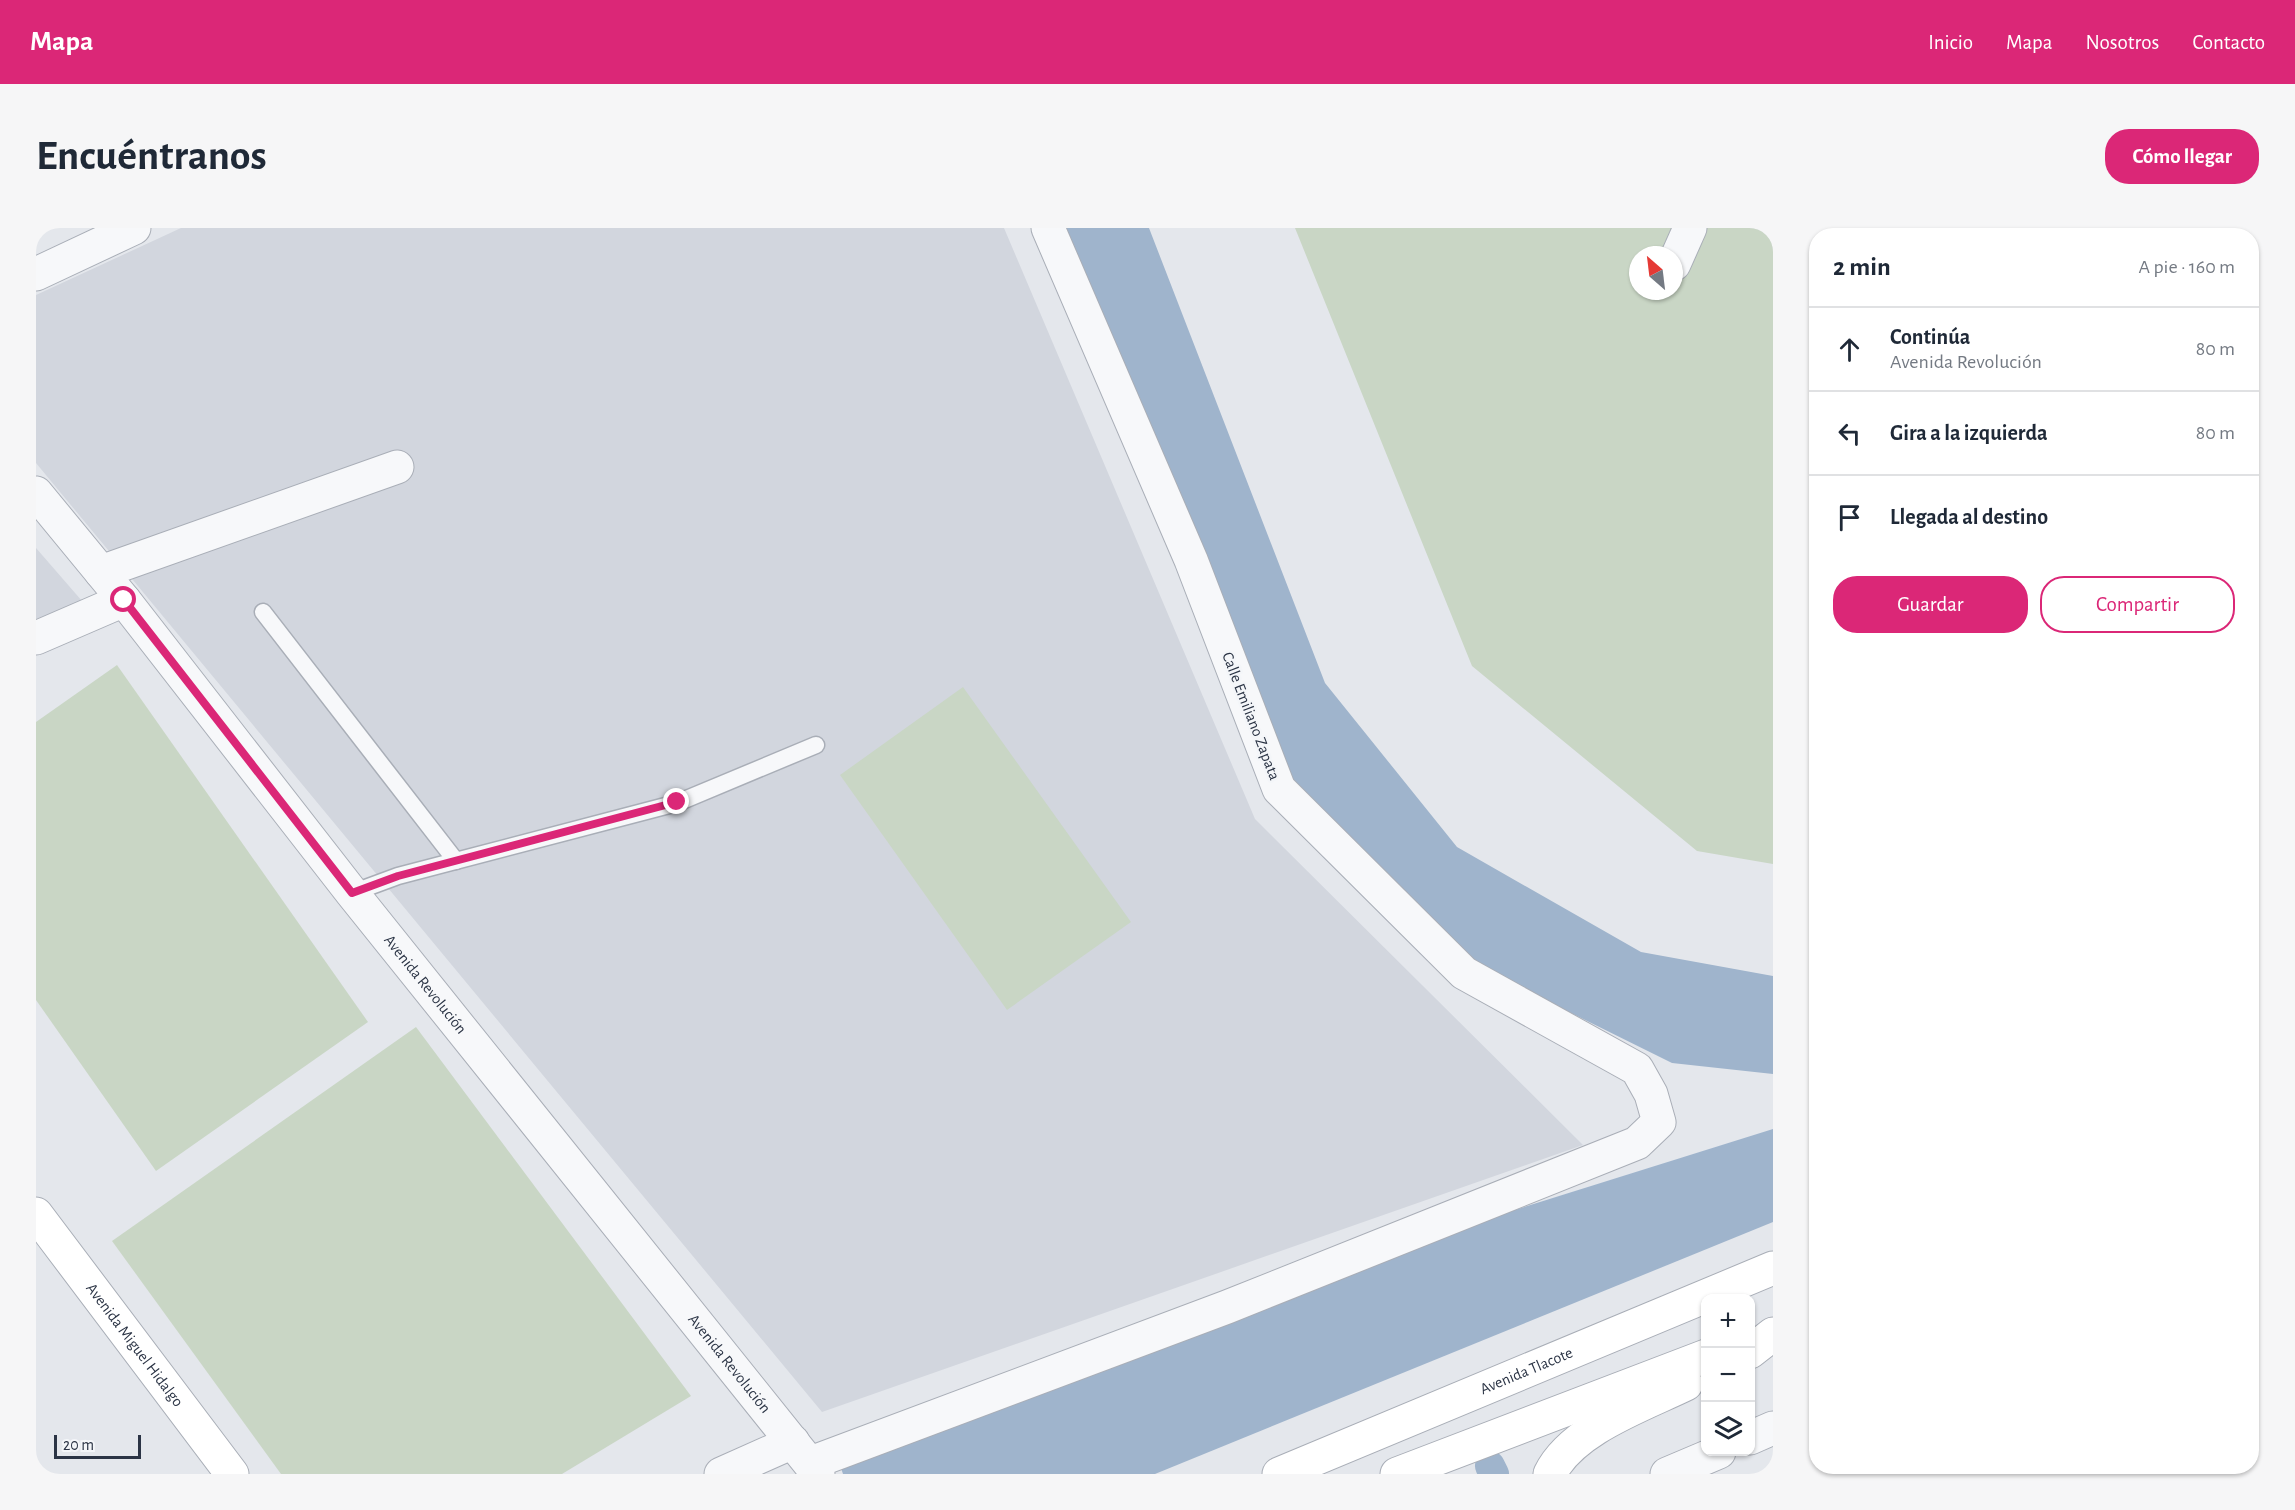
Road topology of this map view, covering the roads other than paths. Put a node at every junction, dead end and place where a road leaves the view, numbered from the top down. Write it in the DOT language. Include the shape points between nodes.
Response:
graph roads {
  1 [pos="134,228"];
  2 [pos="1048,228"];
  3 [pos="1690,228"];
  4 [pos="1682,246"];
  5 [pos="36,274"];
  6 [pos="397,466"];
  7 [pos="36,493"];
  8 [pos="101,572"];
  9 [pos="124,600"];
  10 [pos="263,612"];
  11 [pos="36,638"];
  12 [pos="816,745"];
  13 [pos="456,861"];
  14 [pos="352,893"];
  15 [pos="36,1214"];
  16 [pos="1773,1268"];
  17 [pos="1773,1332"];
  18 [pos="1755,1337"];
  19 [pos="1755,1348"];
  20 [pos="1701,1358"];
  21 [pos="1701,1376"];
  22 [pos="1773,1428"];
  23 [pos="1755,1436"];
  24 [pos="1710,1456"];
  25 [pos="807,1460"];
  26 [pos="231,1474"];
  27 [pos="721,1474"];
  28 [pos="1279,1474"];
  29 [pos="1397,1474"];
  30 [pos="1550,1474"];
  31 [pos="1667,1474"];
  1 -- 5 [label="street"];
  2 -- 25 [label="street, Calle Emiliano Zapata" via="1191,560 1279,789 1464,973 1637,1069 1651,1094 1659,1122 1637,1143 1227,1307"];
  3 -- 4 [label="street"];
  6 -- 8 [label="street"];
  7 -- 8 [label="street, Avenida Revolución"];
  8 -- 9 [label="street, Avenida Revolución"];
  9 -- 11 [label="street"];
  9 -- 14 [label="street, Avenida Revolución"];
  10 -- 13 [label="lane"];
  12 -- 13 [label="lane" via="677,802"];
  13 -- 14 [label="lane"];
  14 -- 25 [label="street, Avenida Revolución"];
  15 -- 26 [label="main road, Avenida Miguel Hidalgo"];
  16 -- 28 [label="main road, Avenida Tlacote"];
  17 -- 18 [label="main road"];
  17 -- 19 [label="main road"];
  20 -- 29 [label="main road"];
  21 -- 30 [label="main road" via="1590,1431 1571,1446"];
  22 -- 23 [label="street"];
  24 -- 31 [label="street"];
  25 -- 27 [label="street"];
}
